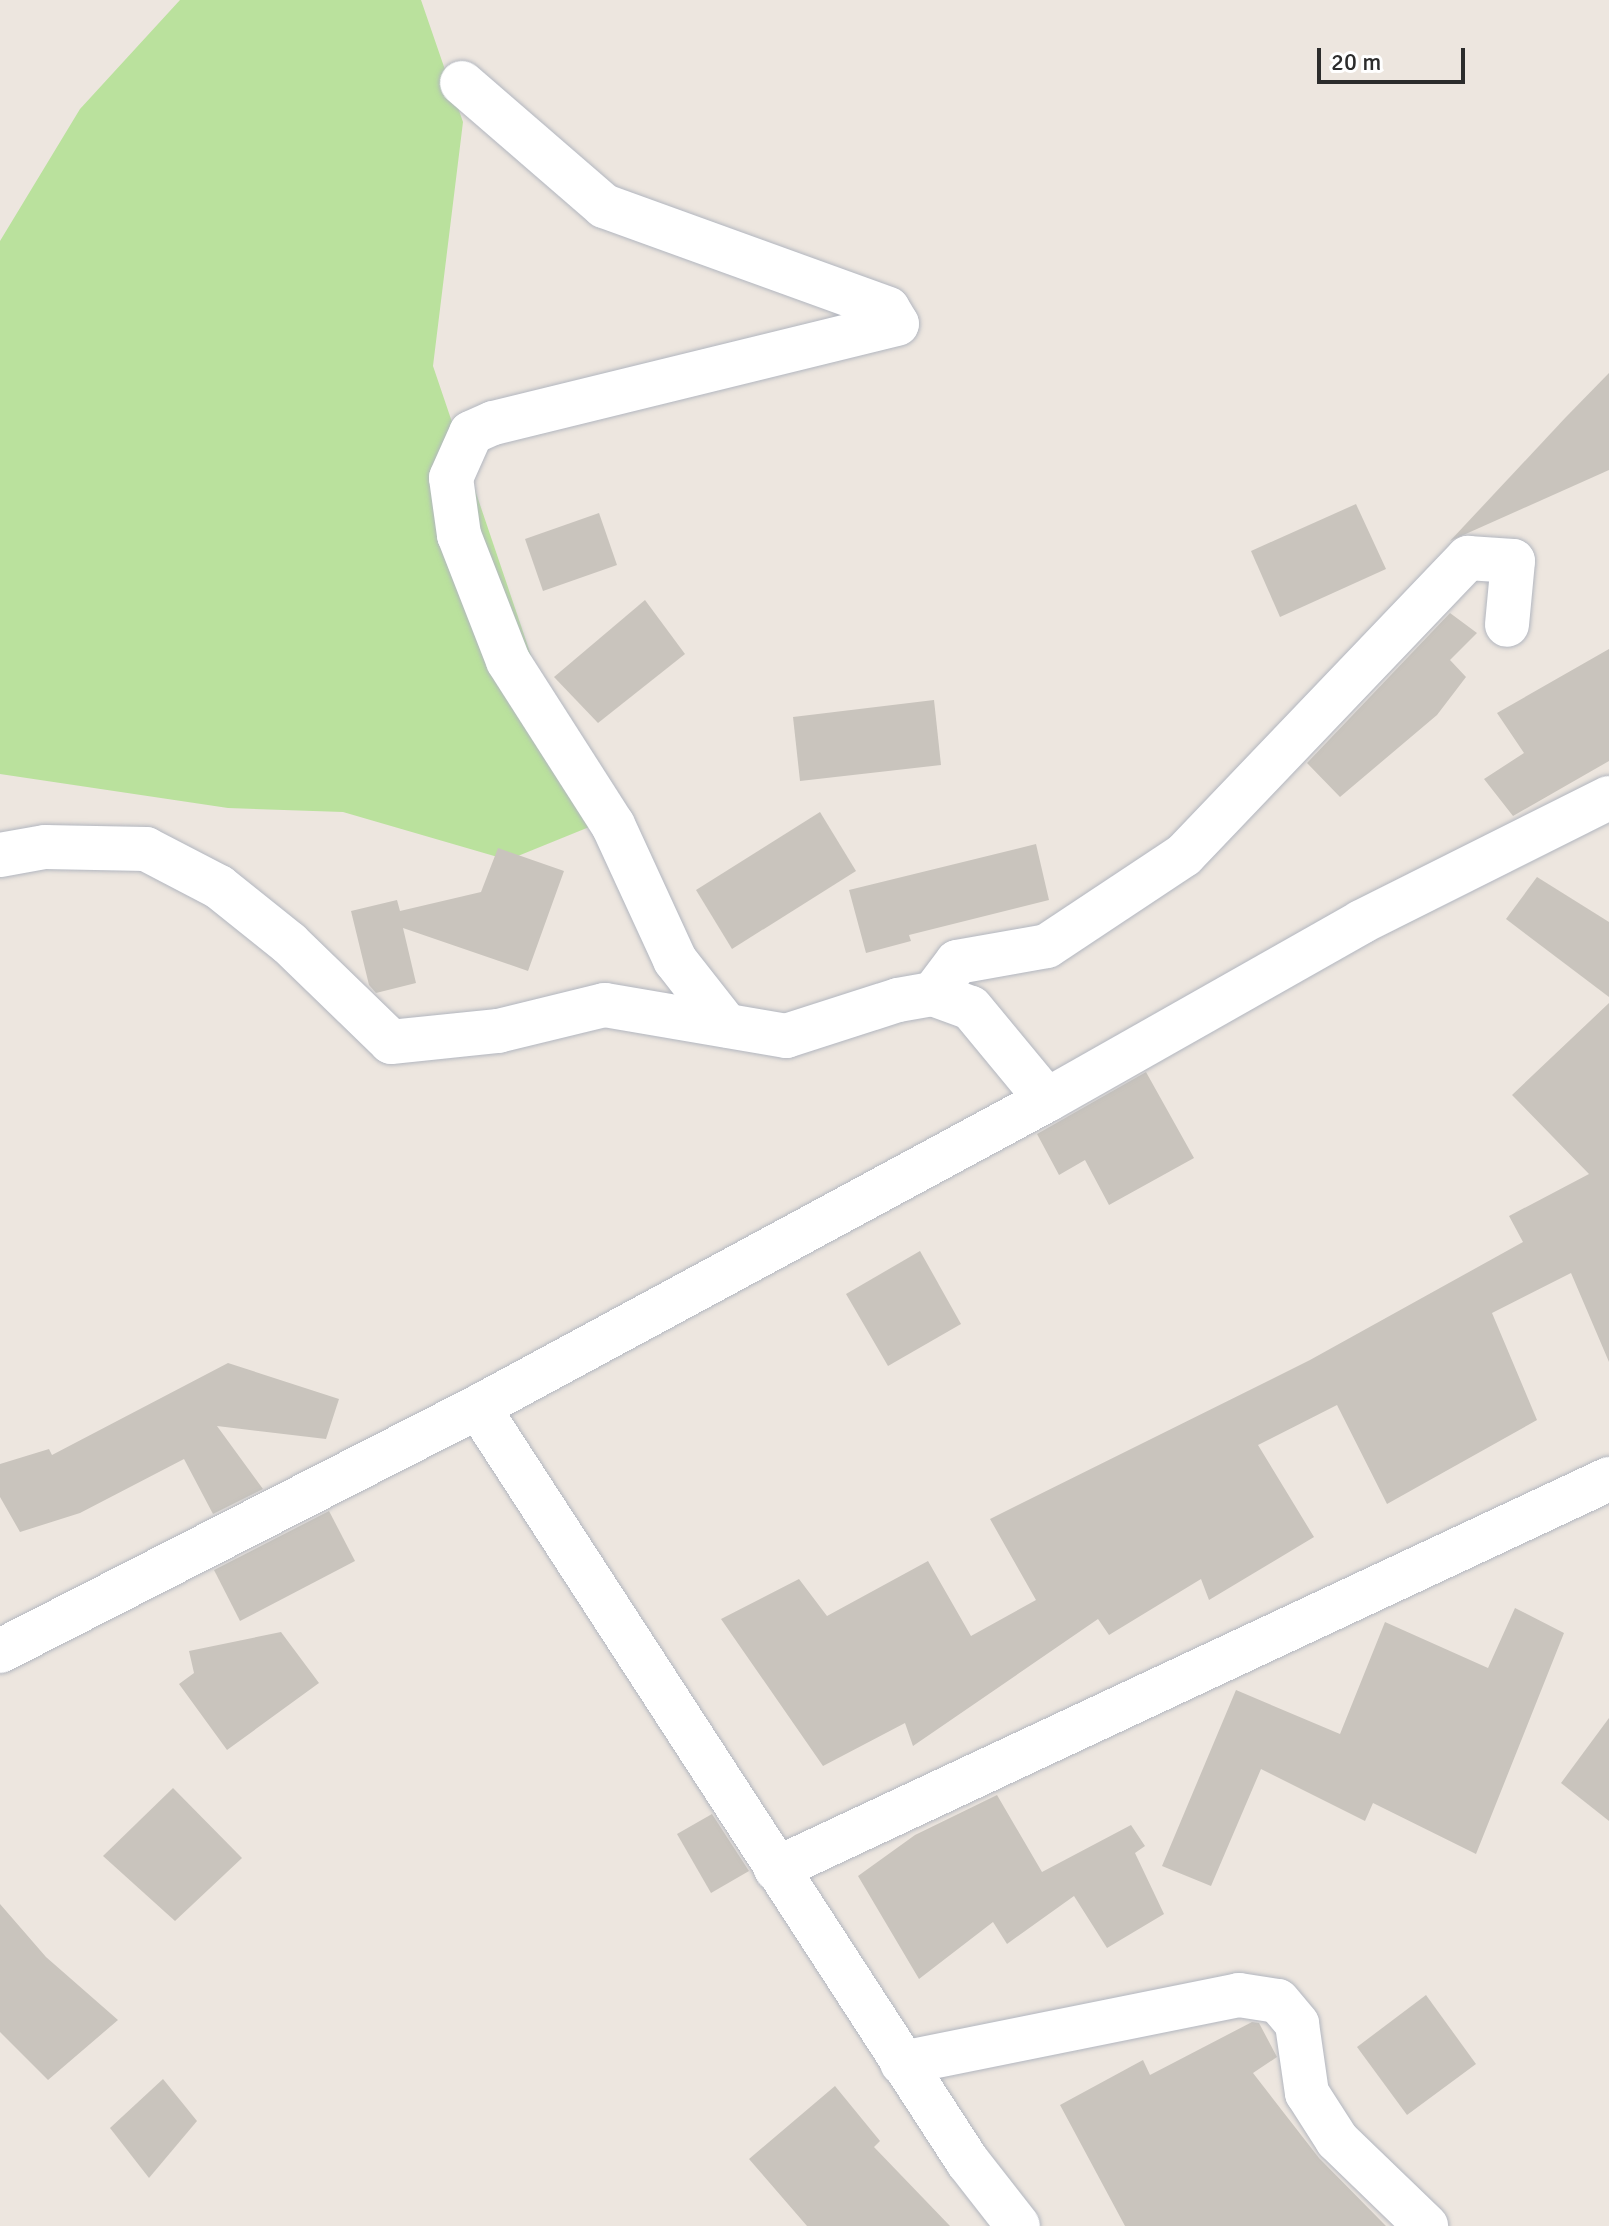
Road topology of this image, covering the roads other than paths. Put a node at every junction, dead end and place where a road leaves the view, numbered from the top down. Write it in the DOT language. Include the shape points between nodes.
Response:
graph roads {
  1 [pos="462,83"];
  2 [pos="1507,625"];
  3 [pos="1609,798"];
  4 [pos="0,855"];
  5 [pos="933,994"];
  6 [pos="726,1025"];
  7 [pos="1047,1100"];
  8 [pos="478,1407"];
  9 [pos="1609,1479"];
  10 [pos="0,1651"];
  11 [pos="776,1869"];
  12 [pos="902,2063"];
  13 [pos="1018,2226"];
  14 [pos="1426,2226"];
  1 -- 6 [label="street" via="604,206 888,309 897,324 493,423 471,433 451,478 459,535 508,661 613,825 675,960"];
  2 -- 5 [label="street" via="1513,561 1468,558 1184,855 1047,946 957,962"];
  3 -- 7 [label="street" via="1361,922"];
  4 -- 6 [label="street" via="45,847 146,849 219,887 289,943 391,1042 498,1031 605,1005"];
  5 -- 6 [label="street" via="786,1036"];
  5 -- 7 [label="street" via="971,1008"];
  7 -- 8 [label="street"];
  8 -- 10 [label="street"];
  8 -- 11 [label="street"];
  9 -- 11 [label="street"];
  11 -- 12 [label="street"];
  12 -- 13 [label="street"];
  12 -- 14 [label="street" via="1239,1995 1278,2001 1297,2024 1307,2093 1337,2140"];
}
